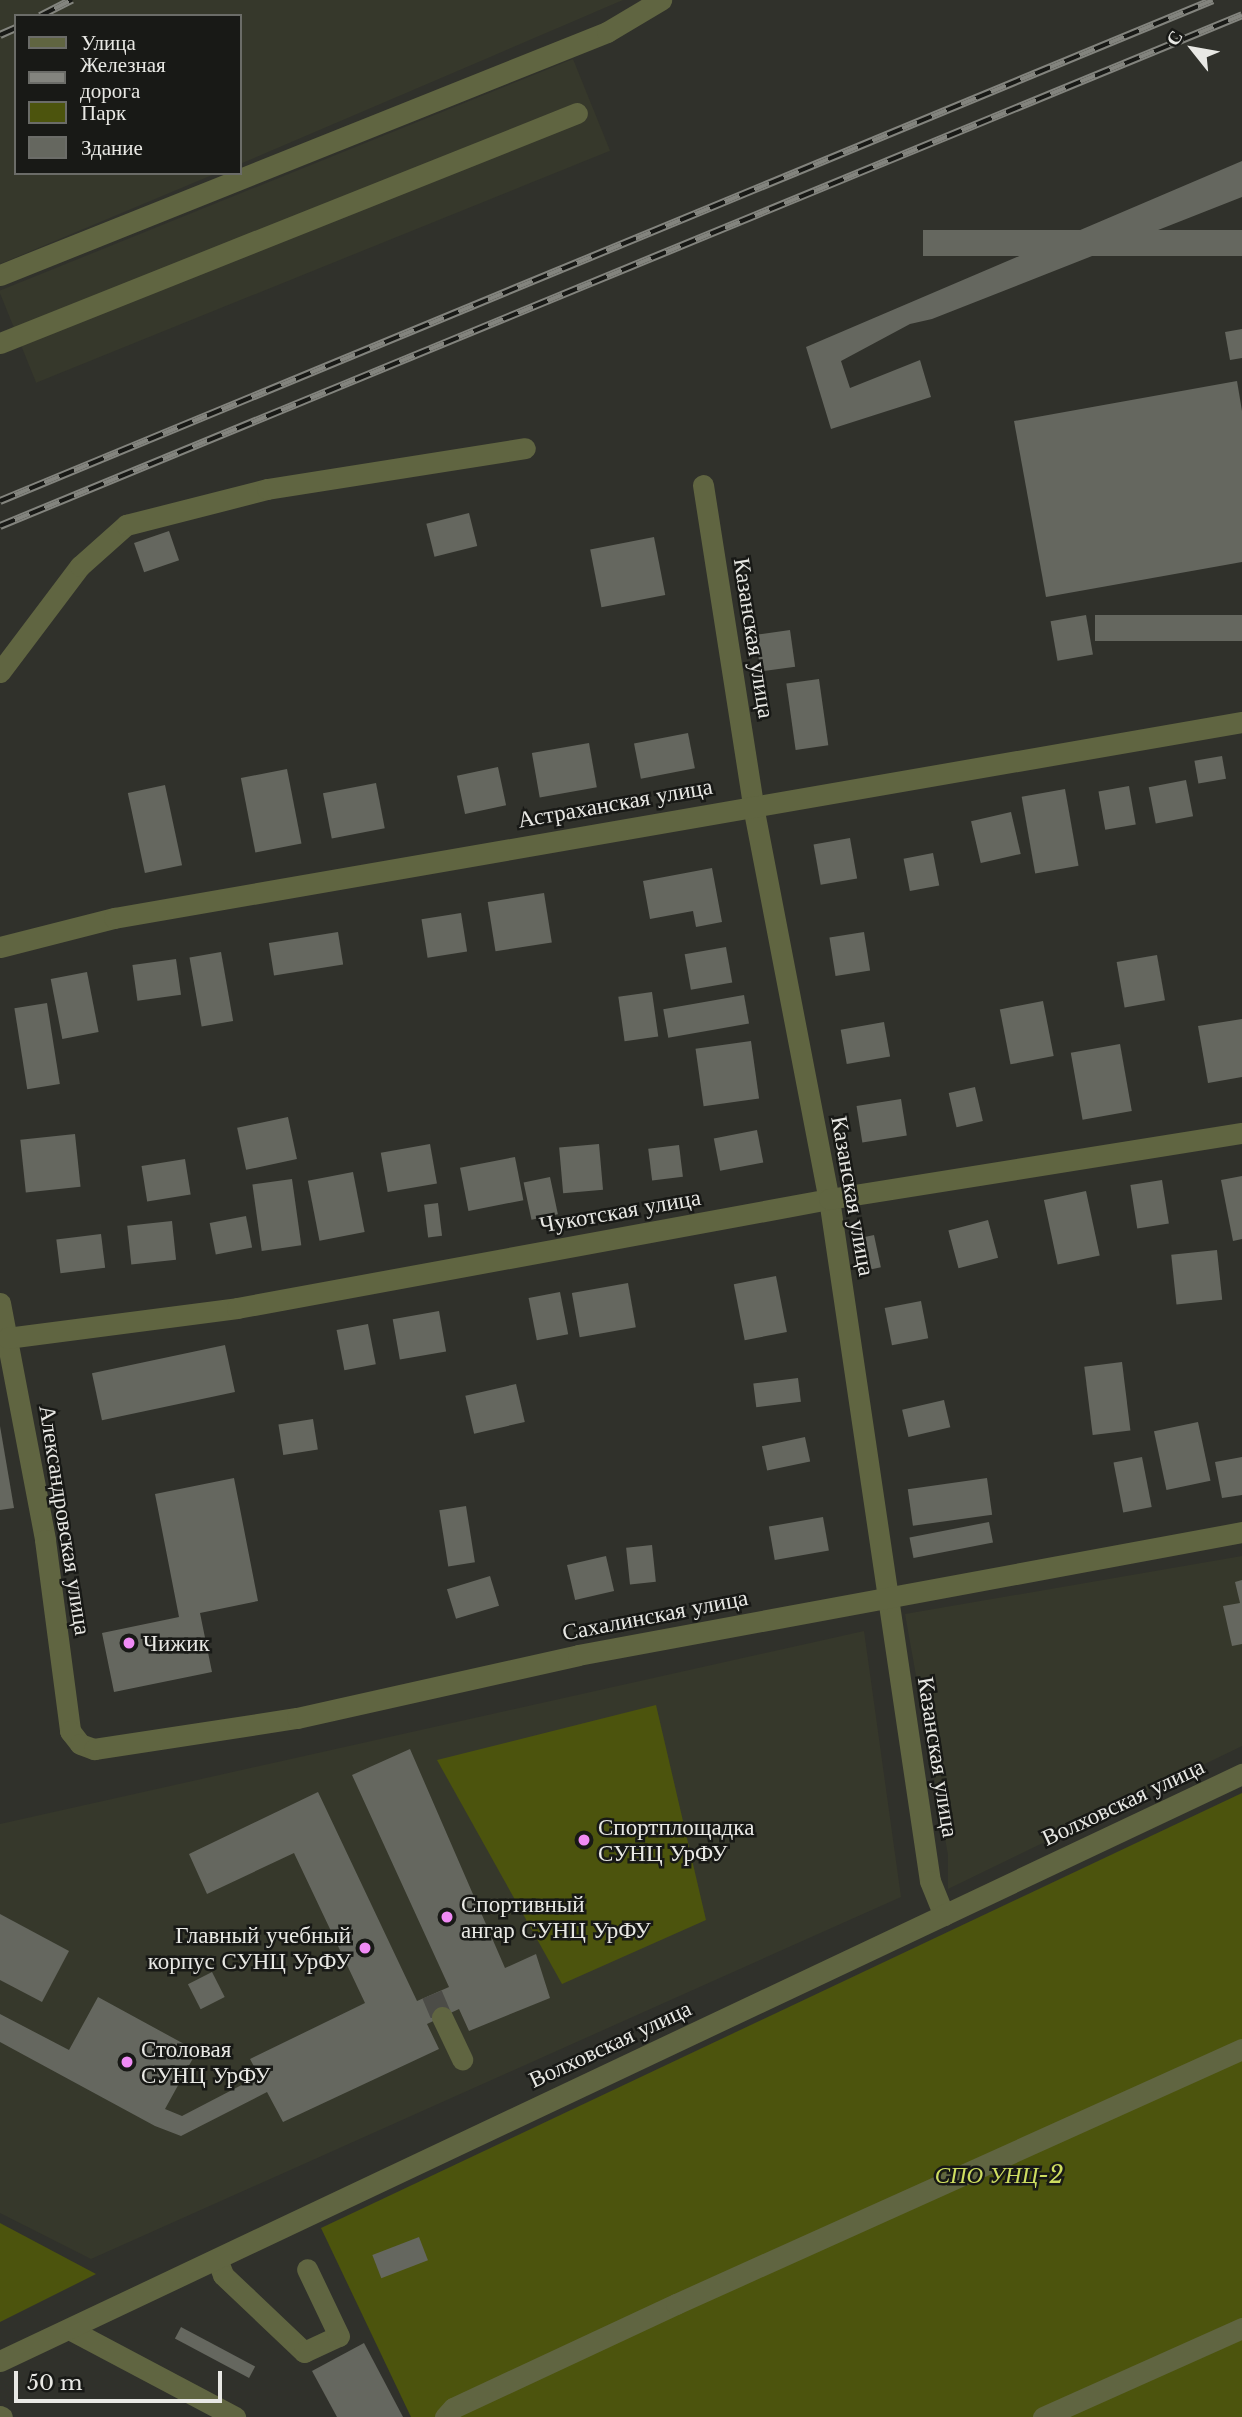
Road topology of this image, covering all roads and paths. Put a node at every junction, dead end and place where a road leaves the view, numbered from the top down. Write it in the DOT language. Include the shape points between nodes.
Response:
graph roads {
  1 [pos="661,0"];
  2 [pos="577,113"];
  3 [pos="0,275"];
  4 [pos="0,343"];
  5 [pos="525,447"];
  6 [pos="703,485"];
  7 [pos="0,672"];
  8 [pos="1242,722"];
  9 [pos="753,806"];
  10 [pos="0,947"];
  11 [pos="1242,1133"];
  12 [pos="829,1199"];
  13 [pos="0,1303"];
  14 [pos="7,1338"];
  15 [pos="1242,1532"];
  16 [pos="886,1595"];
  17 [pos="80,1744"];
  18 [pos="1242,1774"];
  19 [pos="944,1915"];
  20 [pos="442,2017"];
  21 [pos="1242,2049"];
  22 [pos="462,2059"];
  23 [pos="217,2259"];
  24 [pos="307,2269"];
  25 [pos="1242,2328"];
  26 [pos="69,2329"];
  27 [pos="0,2361"];
  28 [pos="235,2417"];
  29 [pos="445,2417"];
  30 [pos="1043,2417"];
  1 -- 3 [label="street" via="607,32"];
  2 -- 4 [label="street"];
  5 -- 7 [label="street" via="267,489 126,525 80,566"];
  6 -- 9 [label="street, Казанская улица"];
  8 -- 9 [label="street, Астраханская улица"];
  9 -- 10 [label="street, Астраханская улица" via="114,919"];
  9 -- 12 [label="street, Казанская улица"];
  11 -- 12 [label="street, Чукотская улица"];
  12 -- 14 [label="street, Чукотская улица" via="237,1308"];
  12 -- 16 [label="street, Казанская улица"];
  13 -- 14 [label="street, Александровская улица"];
  14 -- 17 [label="street, Александровская улица" via="46,1540 70,1731"];
  15 -- 16 [label="street, Сахалинская улица"];
  16 -- 17 [label="street, Сахалинская улица" via="853,1605 578,1655 297,1718 94,1749"];
  16 -- 19 [label="street, Казанская улица" via="930,1881"];
  18 -- 19 [label="street, Волховская улица"];
  19 -- 23 [label="street, Волховская улица"];
  20 -- 22 [label="street"];
  21 -- 29 [label="street" via="676,2304 453,2408"];
  23 -- 24 [label="street" via="223,2275 304,2352 339,2336"];
  23 -- 26 [label="street, Волховская улица"];
  25 -- 30 [label="street"];
  26 -- 27 [label="street, Волховская улица"];
  26 -- 28 [label="street"];
}
